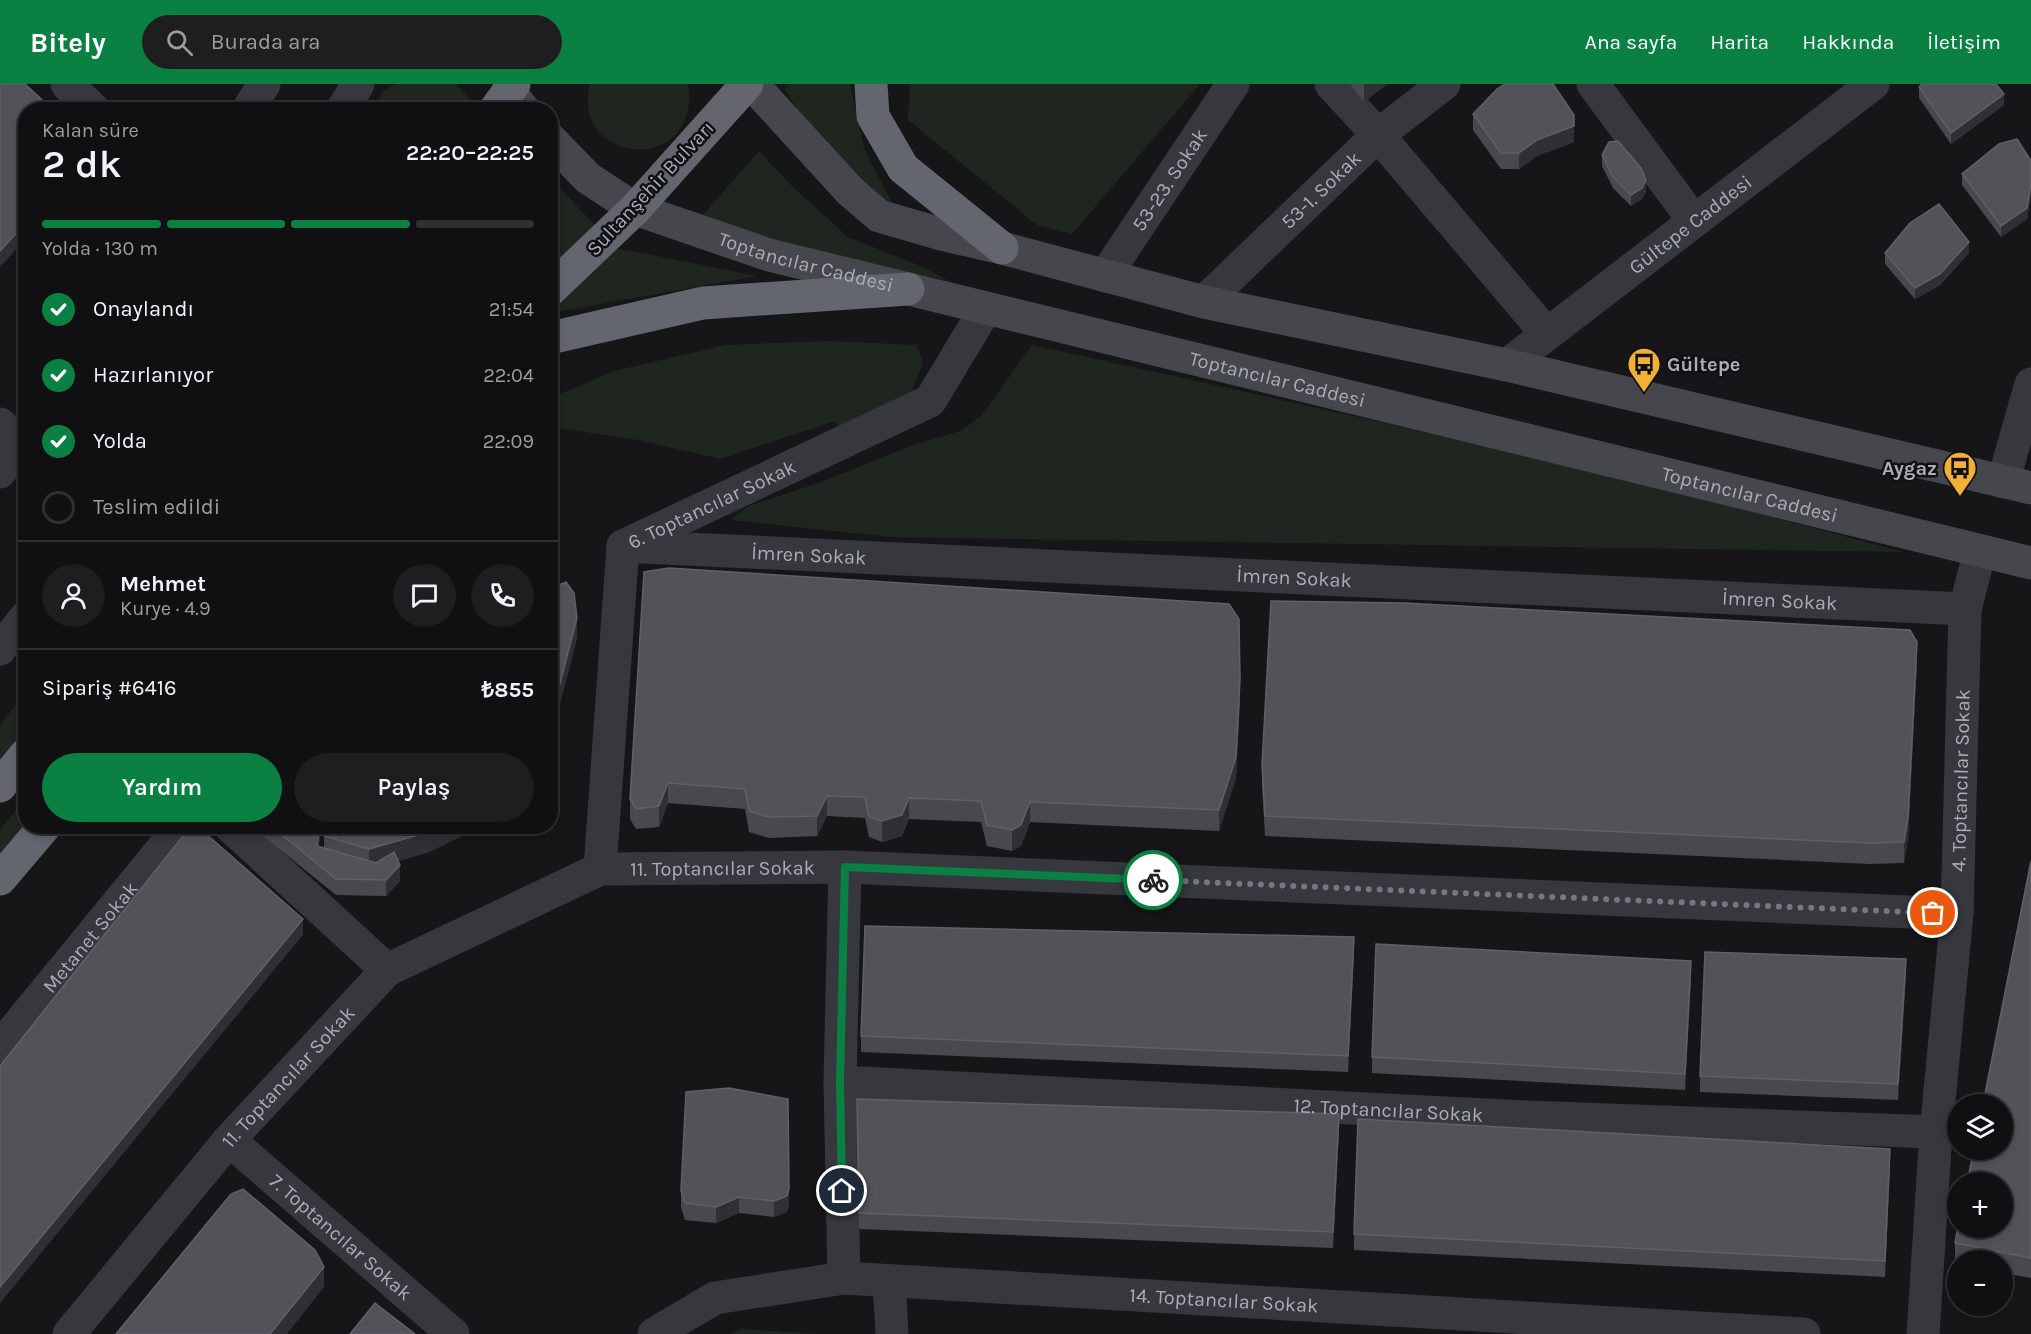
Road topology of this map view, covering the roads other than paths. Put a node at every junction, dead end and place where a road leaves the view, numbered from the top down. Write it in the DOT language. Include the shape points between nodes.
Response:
graph roads {
  1 [pos="67,84"];
  2 [pos="264,84"];
  3 [pos="358,84"];
  4 [pos="749,84"];
  5 [pos="871,84"];
  6 [pos="1233,84"];
  7 [pos="1331,84"];
  8 [pos="1444,84"];
  9 [pos="1593,84"];
  10 [pos="1873,84"];
  11 [pos="86,102"];
  12 [pos="253,102"];
  13 [pos="347,102"];
  14 [pos="1378,135"];
  15 [pos="558,147"];
  16 [pos="635,209"];
  17 [pos="1695,221"];
  18 [pos="1002,248"];
  19 [pos="1106,276"];
  20 [pos="558,282"];
  21 [pos="908,289"];
  22 [pos="1204,302"];
  23 [pos="986,308"];
  24 [pos="1547,334"];
  25 [pos="558,336"];
  26 [pos="1507,365"];
  27 [pos="2031,384"];
  28 [pos="16,435"];
  29 [pos="0,472"];
  30 [pos="2017,485"];
  31 [pos="623,546"];
  32 [pos="1980,551"];
  33 [pos="2031,563"];
  34 [pos="1965,609"];
  35 [pos="18,627"];
  36 [pos="0,649"];
  37 [pos="18,764"];
  38 [pos="0,786"];
  39 [pos="38,834"];
  40 [pos="174,834"];
  41 [pos="240,834"];
  42 [pos="845,867"];
  43 [pos="600,869"];
  44 [pos="0,879"];
  45 [pos="1957,914"];
  46 [pos="387,970"];
  47 [pos="0,1047"];
  48 [pos="840,1082"];
  49 [pos="1936,1132"];
  50 [pos="229,1140"];
  51 [pos="844,1278"];
  52 [pos="889,1281"];
  53 [pos="69,1334"];
  54 [pos="453,1334"];
  55 [pos="654,1334"];
  56 [pos="892,1334"];
  57 [pos="1804,1334"];
  58 [pos="1923,1334"];
  1 -- 11 [label="street"];
  2 -- 12 [label="street"];
  3 -- 13 [label="street"];
  4 -- 16 [label="highway, Sultanşehir Bulvarı"];
  4 -- 18 [label="street" via="850,191 879,216"];
  5 -- 18 [label="highway" via="873,116 903,168"];
  6 -- 19 [label="street, 53-23. Sokak"];
  7 -- 14 [label="street"];
  8 -- 14 [label="street, 53-1. Sokak"];
  9 -- 17 [label="street"];
  10 -- 17 [label="street, Gültepe Caddesi"];
  14 -- 22 [label="street, 53-1. Sokak"];
  14 -- 24 [label="street"];
  15 -- 16 [label="street, Toptancılar Caddesi" via="588,178"];
  16 -- 20 [label="highway, Sultanşehir Bulvarı"];
  16 -- 21 [label="street, Toptancılar Caddesi" via="769,255"];
  17 -- 24 [label="street, Gültepe Caddesi"];
  18 -- 19 [label="street"];
  19 -- 22 [label="street"];
  21 -- 23 [label="street, Toptancılar Caddesi"];
  21 -- 25 [label="highway" via="703,303"];
  22 -- 26 [label="street"];
  23 -- 31 [label="street, 6. Toptancılar Sokak" via="930,401"];
  23 -- 32 [label="street, Toptancılar Caddesi"];
  24 -- 26 [label="street, Gültepe Caddesi"];
  26 -- 30 [label="street"];
  27 -- 30 [label="street"];
  28 -- 29 [label="street"];
  31 -- 34 [label="street, İmren Sokak"];
  31 -- 43 [label="street, 6. Toptancılar Sokak"];
  32 -- 33 [label="street, Toptancılar Caddesi"];
  32 -- 34 [label="street, 4. Toptancılar Sokak"];
  34 -- 45 [label="street, 4. Toptancılar Sokak"];
  35 -- 36 [label="street"];
  37 -- 38 [label="highway"];
  39 -- 44 [label="highway"];
  40 -- 47 [label="street, Metanet Sokak"];
  41 -- 46 [label="street"];
  42 -- 43 [label="street, 11. Toptancılar Sokak"];
  42 -- 45 [label="street, 11. Toptancılar Sokak"];
  42 -- 48 [label="street"];
  43 -- 46 [label="street, 11. Toptancılar Sokak"];
  45 -- 49 [label="street, 4. Toptancılar Sokak"];
  46 -- 50 [label="street, 11. Toptancılar Sokak"];
  48 -- 49 [label="street, 12. Toptancılar Sokak" via="1527,1117"];
  48 -- 51 [label="street"];
  49 -- 58 [label="street, 4. Toptancılar Sokak"];
  50 -- 53 [label="street, 11. Toptancılar Sokak"];
  50 -- 54 [label="street, 7. Toptancılar Sokak"];
  51 -- 52 [label="street, 14. Toptancılar Sokak"];
  51 -- 55 [label="street, 14. Toptancılar Sokak" via="715,1298"];
  52 -- 56 [label="street"];
  52 -- 57 [label="street, 14. Toptancılar Sokak"];
}
